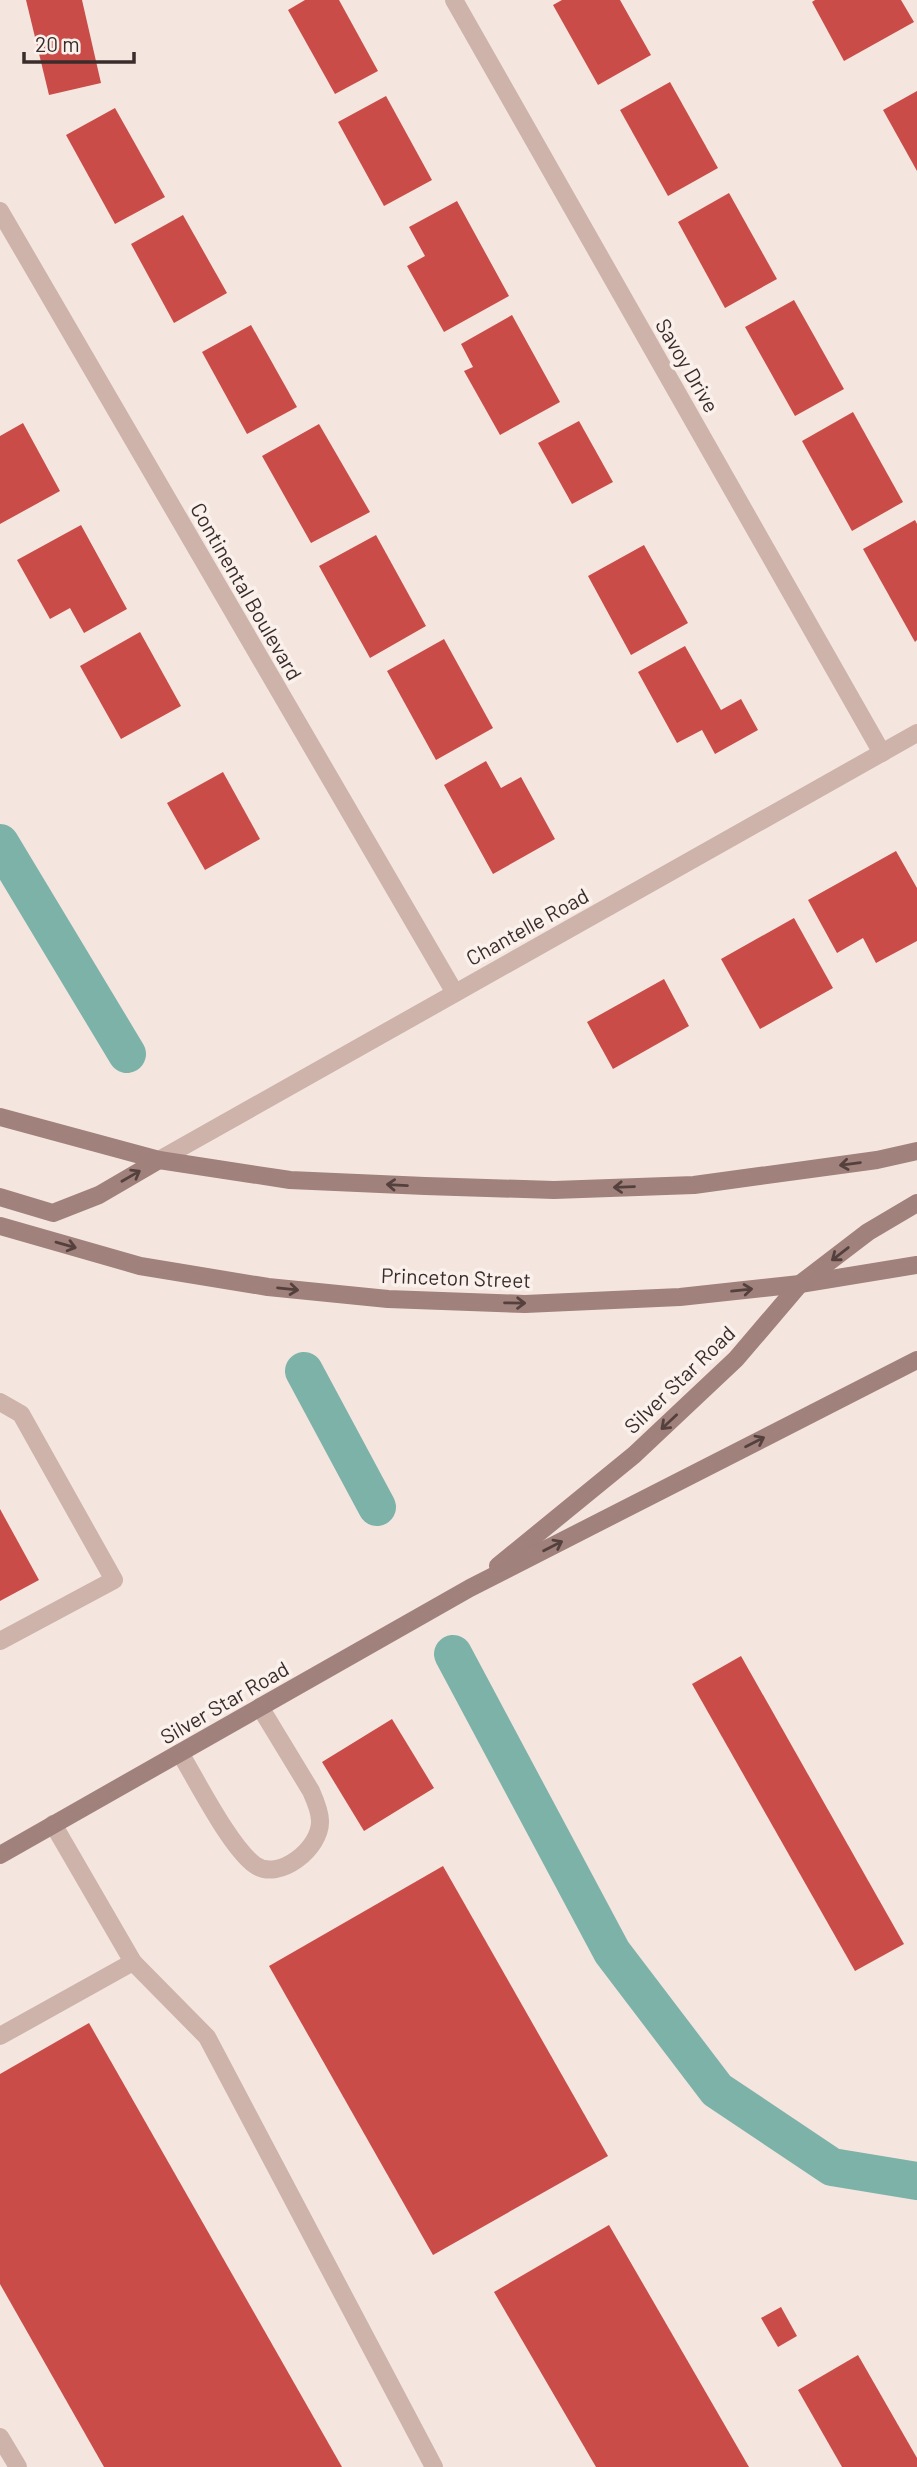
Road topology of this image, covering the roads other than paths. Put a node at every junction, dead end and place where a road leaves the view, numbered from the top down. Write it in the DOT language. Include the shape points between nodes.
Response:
graph roads {
  1 [pos="454,0"];
  2 [pos="0,211"];
  3 [pos="917,733"];
  4 [pos="882,753"];
  5 [pos="455,993"];
  6 [pos="0,1117"];
  7 [pos="917,1151"];
  8 [pos="159,1160"];
  9 [pos="0,1197"];
  10 [pos="917,1203"];
  11 [pos="0,1226"];
  12 [pos="917,1265"];
  13 [pos="800,1284"];
  14 [pos="917,1360"];
  15 [pos="0,1402"];
  16 [pos="470,1588"];
  17 [pos="0,1641"];
  18 [pos="260,1707"];
  19 [pos="180,1753"];
  20 [pos="53,1824"];
  21 [pos="0,1854"];
  22 [pos="133,1962"];
  23 [pos="0,2036"];
  24 [pos="0,2437"];
  25 [pos="18,2467"];
  26 [pos="434,2467"];
  1 -- 4 [label="street, Savoy Drive"];
  2 -- 5 [label="street, Continental Boulevard"];
  3 -- 4 [label="street, Chantelle Road"];
  4 -- 5 [label="street, Chantelle Road"];
  5 -- 8 [label="street, Chantelle Road"];
  6 -- 8 [label="main road"];
  7 -- 8 [label="main road, one-way" via="694,1185 554,1190 290,1180"];
  9 -- 8 [label="main road, one-way" via="53,1213 99,1195"];
  10 -- 13 [label="main road, Silver Star Road, one-way" via="868,1232"];
  11 -- 13 [label="main road, Princeton Street, one-way" via="140,1266 268,1287 388,1299 525,1304 680,1297"];
  12 -- 13 [label="main road, Princeton Street"];
  13 -- 16 [label="main road, Silver Star Road, one-way" via="736,1359 634,1455"];
  16 -- 14 [label="main road, Silver Star Road, one-way"];
  15 -- 17 [label="street" via="21,1414 114,1580"];
  16 -- 18 [label="main road, Silver Star Road"];
  18 -- 19 [label="main road, Silver Star Road"];
  18 -- 19 [label="street" via="311,1791 321,1822 306,1853 284,1867 263,1869 237,1847"];
  19 -- 20 [label="main road, Silver Star Road"];
  20 -- 21 [label="main road, Silver Star Road"];
  20 -- 22 [label="street"];
  22 -- 23 [label="street"];
  22 -- 26 [label="street" via="207,2037"];
  24 -- 25 [label="street"];
}
